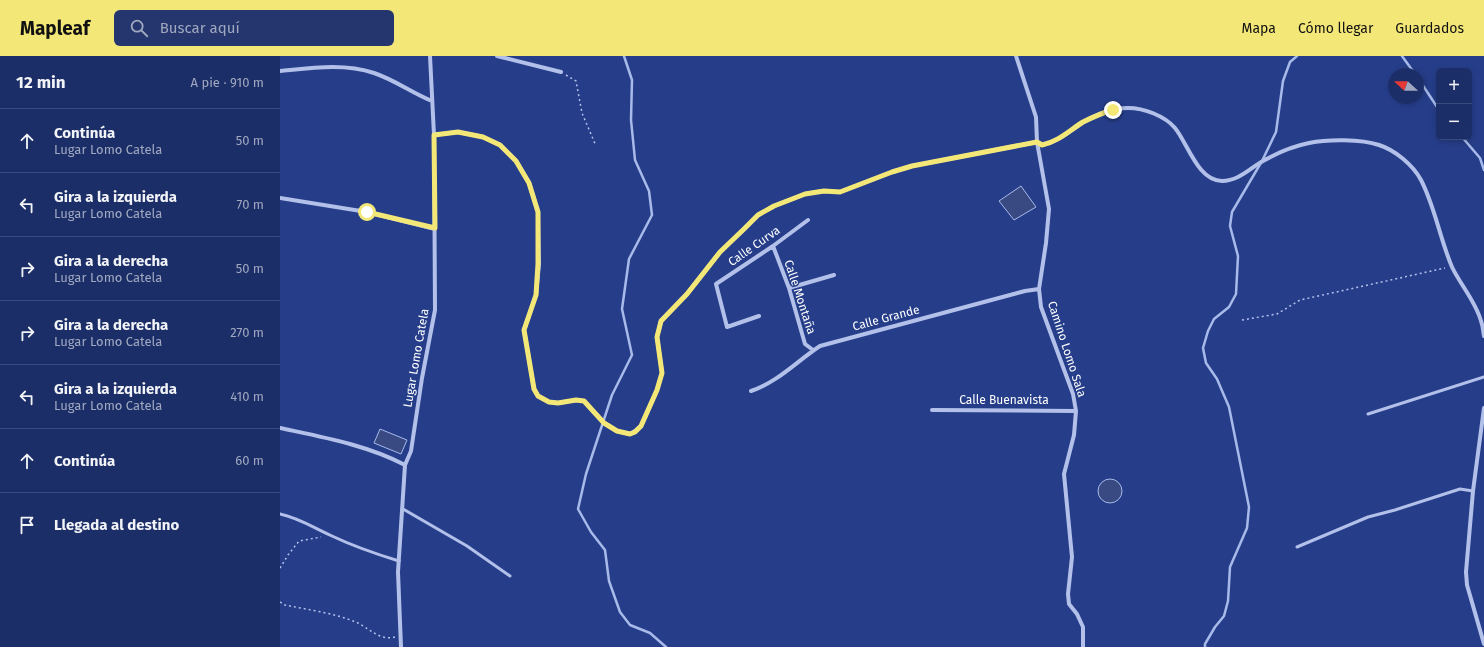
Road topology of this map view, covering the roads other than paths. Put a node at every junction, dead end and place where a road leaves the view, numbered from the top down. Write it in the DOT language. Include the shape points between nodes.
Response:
graph roads {
  1 [pos="430,56"];
  2 [pos="497,56"];
  3 [pos="1016,56"];
  4 [pos="280,71"];
  5 [pos="561,72"];
  6 [pos="432,101"];
  7 [pos="434,135"];
  8 [pos="1037,142"];
  9 [pos="280,198"];
  10 [pos="808,220"];
  11 [pos="435,228"];
  12 [pos="773,246"];
  13 [pos="834,275"];
  14 [pos="789,288"];
  15 [pos="1039,289"];
  16 [pos="759,316"];
  17 [pos="1484,336"];
  18 [pos="813,350"];
  19 [pos="1484,377"];
  20 [pos="751,391"];
  21 [pos="1484,408"];
  22 [pos="932,410"];
  23 [pos="1076,411"];
  24 [pos="1368,414"];
  25 [pos="280,428"];
  26 [pos="405,465"];
  27 [pos="1473,491"];
  28 [pos="403,509"];
  29 [pos="280,514"];
  30 [pos="1297,547"];
  31 [pos="399,561"];
  32 [pos="510,576"];
  33 [pos="1484,644"];
  34 [pos="401,647"];
  35 [pos="1083,647"];
  1 -- 6 [label="street, Lugar Lomo Catela"];
  2 -- 5 [label="street"];
  3 -- 8 [label="street, Camino Lomo Sala" via="1036,118"];
  4 -- 6 [label="street" via="351,67 393,81"];
  6 -- 7 [label="street, Lugar Lomo Catela"];
  7 -- 8 [label="street" via="458,132 483,137 500,145 516,161 529,183 538,212 538,264 536,295 524,330 534,389 538,396 549,402 558,403 584,401 604,423 617,431 630,434 641,426 662,373 657,337 661,321 687,294 720,252 758,215 805,194 840,192 912,166"];
  7 -- 11 [label="street, Lugar Lomo Catela"];
  8 -- 15 [label="street, Camino Lomo Sala" via="1049,209"];
  8 -- 17 [label="street" via="1042,145 1049,144 1083,122 1113,110 1129,108 1145,111 1157,115 1175,128 1204,173 1224,181 1232,180 1262,161 1308,143 1337,140 1380,145 1400,156 1420,179 1452,266 1481,320"];
  9 -- 11 [label="street" via="367,212"];
  10 -- 12 [label="street, Calle Curva"];
  11 -- 26 [label="street, Lugar Lomo Catela" via="435,310 411,451"];
  12 -- 14 [label="street, Calle Montaña"];
  12 -- 16 [label="street, Calle Curva" via="716,284 727,327"];
  13 -- 14 [label="street"];
  14 -- 18 [label="street, Calle Montaña" via="805,344"];
  15 -- 18 [label="street, Calle Grande" via="820,346"];
  15 -- 23 [label="street, Camino Lomo Sala" via="1041,307 1073,394"];
  18 -- 20 [label="street, Calle Grande" via="782,375"];
  19 -- 24 [label="lane"];
  21 -- 27 [label="street"];
  22 -- 23 [label="street, Calle Buenavista"];
  23 -- 35 [label="street, Camino Lomo Sala" via="1074,435 1064,474 1072,557 1069,604 1083,627"];
  25 -- 26 [label="street" via="364,448"];
  26 -- 28 [label="street, Lugar Lomo Catela"];
  27 -- 30 [label="lane" via="1460,490 1368,517"];
  27 -- 33 [label="street" via="1466,572 1467,585"];
  28 -- 31 [label="street, Lugar Lomo Catela"];
  28 -- 32 [label="lane" via="467,546"];
  29 -- 31 [label="lane" via="294,517 332,536"];
  31 -- 34 [label="street, Lugar Lomo Catela"];
}
